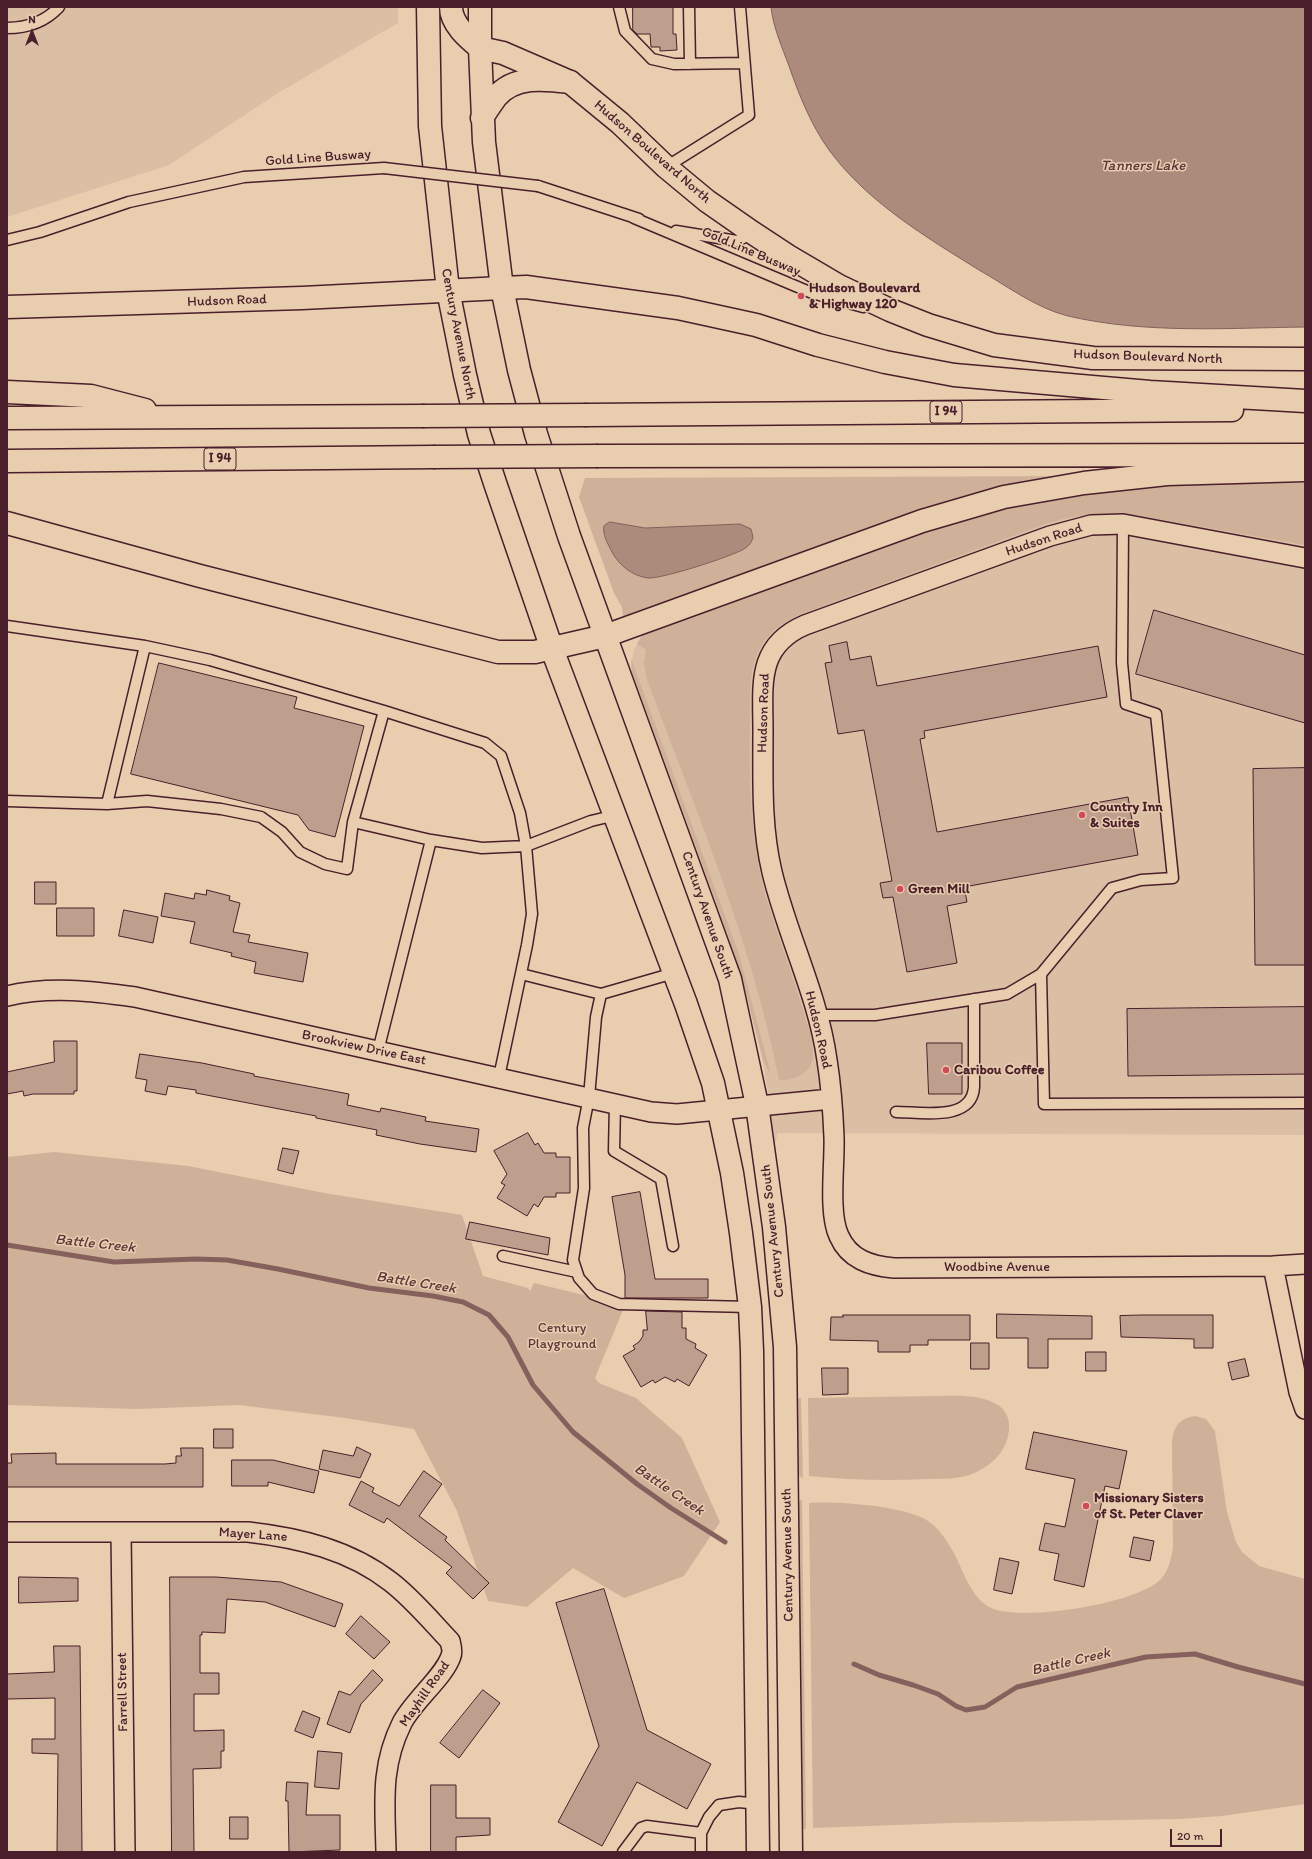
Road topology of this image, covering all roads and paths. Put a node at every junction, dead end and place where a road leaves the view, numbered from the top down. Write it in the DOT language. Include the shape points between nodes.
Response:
graph roads {
  1 [pos="59,7"];
  2 [pos="428,7"];
  3 [pos="450,7"];
  4 [pos="480,7"];
  5 [pos="619,7"];
  6 [pos="689,7"];
  7 [pos="740,7"];
  8 [pos="7,28"];
  9 [pos="480,48"];
  10 [pos="744,63"];
  11 [pos="690,64"];
  12 [pos="570,82"];
  13 [pos="482,118"];
  14 [pos="666,167"];
  15 [pos="634,218"];
  16 [pos="753,233"];
  17 [pos="7,240"];
  18 [pos="502,288"];
  19 [pos="448,290"];
  20 [pos="7,307"];
  21 [pos="928,325"];
  22 [pos="1305,359"];
  23 [pos="7,392"];
  24 [pos="1305,401"];
  25 [pos="1305,410"];
  26 [pos="7,418"];
  27 [pos="177,418"];
  28 [pos="1305,455"];
  29 [pos="7,461"];
  30 [pos="1305,470"];
  31 [pos="7,523"];
  32 [pos="1123,524"];
  33 [pos="1305,558"];
  34 [pos="7,626"];
  35 [pos="605,636"];
  36 [pos="145,646"];
  37 [pos="552,649"];
  38 [pos="384,711"];
  39 [pos="7,801"];
  40 [pos="107,804"];
  41 [pos="616,815"];
  42 [pos="353,822"];
  43 [pos="431,840"];
  44 [pos="526,846"];
  45 [pos="674,973"];
  46 [pos="521,974"];
  47 [pos="1041,974"];
  48 [pos="601,994"];
  49 [pos="7,996"];
  50 [pos="974,999"];
  51 [pos="817,1014"];
  52 [pos="378,1051"];
  53 [pos="499,1077"];
  54 [pos="589,1097"];
  55 [pos="831,1099"];
  56 [pos="1305,1103"];
  57 [pos="615,1104"];
  58 [pos="758,1105"];
  59 [pos="720,1109"];
  60 [pos="896,1112"];
  61 [pos="673,1246"];
  62 [pos="503,1256"];
  63 [pos="1305,1264"];
  64 [pos="1273,1266"];
  65 [pos="577,1272"];
  66 [pos="750,1307"];
  67 [pos="1305,1409"];
  68 [pos="7,1532"];
  69 [pos="121,1532"];
  70 [pos="452,1654"];
  71 [pos="758,1804"];
  72 [pos="701,1833"];
  73 [pos="125,1852"];
  74 [pos="386,1852"];
  75 [pos="623,1852"];
  76 [pos="701,1852"];
  77 [pos="758,1852"];
  78 [pos="791,1852"];
  1 -- 8 [label="lane" via="50,18 25,27"];
  2 -- 19 [label="main road, Century Avenue North" via="430,126"];
  3 -- 9 [label="main road" via="451,14 465,35"];
  4 -- 9 [label="main road"];
  5 -- 11 [label="lane" via="625,31 652,59 674,64"];
  6 -- 11 [label="lane"];
  7 -- 10 [label="lane"];
  9 -- 12 [label="main road, Hudson Boulevard North" via="503,53"];
  9 -- 13 [label="main road"];
  10 -- 11 [label="lane"];
  10 -- 14 [label="lane" via="749,115"];
  12 -- 13 [label="main road" via="542,78 511,85 497,96"];
  12 -- 14 [label="main road, Hudson Boulevard North" via="620,123"];
  13 -- 18 [label="main road"];
  14 -- 16 [label="main road, Hudson Boulevard North" via="707,201"];
  15 -- 16 [label="lane, Gold Line Busway" via="680,232 737,241"];
  15 -- 17 [label="lane, Gold Line Busway, bridge" via="538,186 384,168 244,177 129,202 40,232"];
  15 -- 21 [label="lane, Gold Line Busway" via="812,293"];
  16 -- 21 [label="main road, Hudson Boulevard North" via="839,286"];
  18 -- 19 [label="main road, Hudson Road"];
  18 -- 24 [label="main road, Hudson Road" via="526,287 678,308 756,325 818,345 885,362 954,375 1150,392"];
  18 -- 35 [label="main road" via="518,370 536,434"];
  19 -- 20 [label="main road, Hudson Road" via="272,300"];
  19 -- 37 [label="main road, Century Avenue North" via="479,434"];
  21 -- 22 [label="main road, Hudson Boulevard North" via="994,344 1093,358"];
  23 -- 27 [label="main road" via="91,396"];
  25 -- 27 [label="main road, I 94, bridge"];
  26 -- 27 [label="main road, I 94"];
  28 -- 29 [label="main road, I 94, bridge" via="598,456"];
  30 -- 35 [label="main road" via="1167,474 1084,483 1004,497 915,524"];
  31 -- 37 [label="main road" via="476,647 517,653"];
  32 -- 33 [label="street, Hudson Road"];
  32 -- 47 [label="lane" via="1122,663 1126,704 1156,714 1173,878 1141,880 1112,888"];
  32 -- 51 [label="street, Hudson Road" via="1091,524 1050,536 842,612 792,632 780,640 771,653 765,669 763,703 763,790 768,852 780,902"];
  34 -- 36 [label="lane"];
  35 -- 37 [label="main road"];
  35 -- 58 [label="main road, Century Avenue South" via="730,979"];
  36 -- 38 [label="lane" via="210,660"];
  36 -- 40 [label="lane"];
  37 -- 41 [label="main road"];
  38 -- 42 [label="lane"];
  38 -- 44 [label="lane" via="485,743 501,756 520,813"];
  39 -- 40 [label="lane"];
  40 -- 42 [label="lane" via="146,801 221,809 261,817 282,832 300,852 325,864 347,869"];
  41 -- 44 [label="lane" via="591,821"];
  41 -- 45 [label="main road"];
  42 -- 43 [label="lane"];
  43 -- 44 [label="lane" via="482,848"];
  43 -- 52 [label="lane"];
  44 -- 46 [label="lane" via="532,914"];
  45 -- 48 [label="lane"];
  45 -- 59 [label="main road" via="714,1083"];
  46 -- 48 [label="lane"];
  46 -- 53 [label="lane"];
  47 -- 50 [label="lane" via="1007,994"];
  47 -- 56 [label="lane" via="1044,1104"];
  48 -- 54 [label="lane" via="596,1017"];
  49 -- 52 [label="street, Brookview Drive East" via="55,990 93,991 135,997"];
  50 -- 51 [label="lane" via="875,1015"];
  50 -- 60 [label="lane" via="974,1087 970,1101 962,1109 949,1112"];
  51 -- 55 [label="street, Hudson Road" via="827,1059"];
  52 -- 53 [label="street, Brookview Drive East"];
  53 -- 54 [label="street, Brookview Drive East"];
  54 -- 57 [label="street, Brookview Drive East"];
  54 -- 65 [label="lane" via="583,1128 584,1188 573,1260"];
  55 -- 58 [label="street"];
  55 -- 64 [label="street, Woodbine Avenue" via="836,1229 849,1251 859,1260 869,1264 894,1268"];
  57 -- 59 [label="street, Brookview Drive East" via="668,1114"];
  57 -- 61 [label="lane" via="614,1151 661,1179"];
  58 -- 59 [label="street"];
  58 -- 78 [label="main road, Century Avenue South" via="774,1227 785,1347"];
  59 -- 66 [label="main road" via="732,1173"];
  62 -- 65 [label="lane"];
  63 -- 64 [label="street, Woodbine Avenue"];
  64 -- 67 [label="street" via="1299,1392"];
  65 -- 66 [label="lane" via="593,1294 620,1304"];
  66 -- 71 [label="main road"];
  68 -- 69 [label="street, Mayer Lane"];
  69 -- 70 [label="street, Mayer Lane" via="248,1532 306,1541 345,1555 392,1582 450,1641"];
  69 -- 73 [label="street, Farrell Street"];
  70 -- 74 [label="street, Mayhill Road" via="446,1666 403,1721 391,1748 386,1773"];
  71 -- 72 [label="lane" via="739,1802 719,1806 709,1817"];
  71 -- 77 [label="main road"];
  72 -- 75 [label="lane" via="647,1826 641,1828"];
  72 -- 76 [label="lane"];
}
